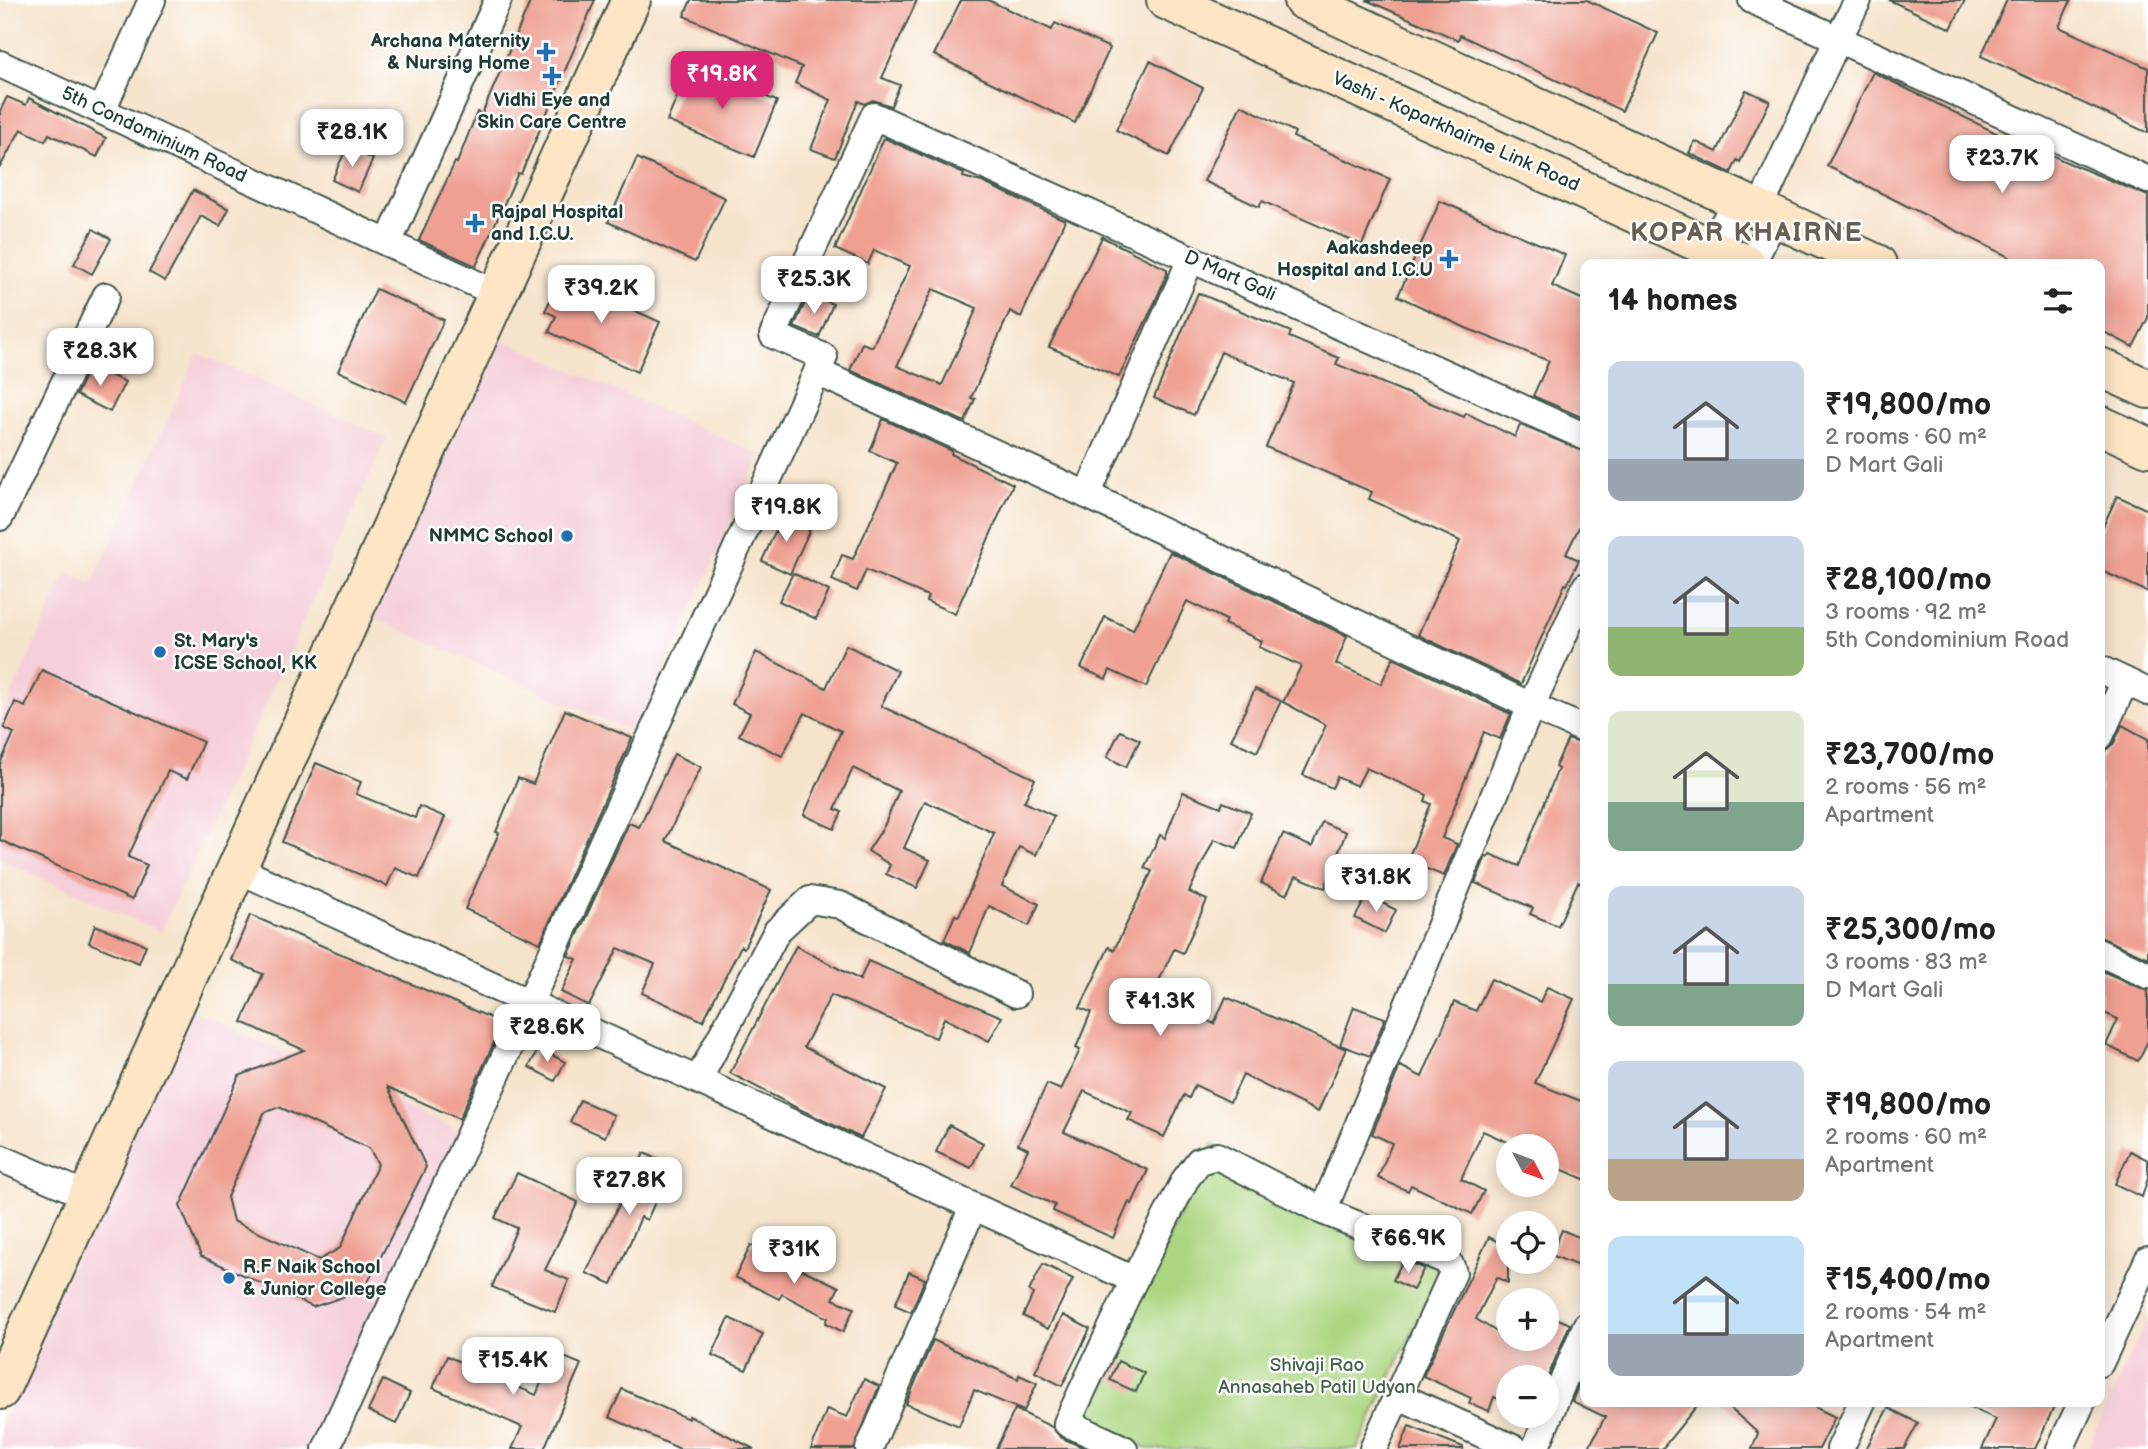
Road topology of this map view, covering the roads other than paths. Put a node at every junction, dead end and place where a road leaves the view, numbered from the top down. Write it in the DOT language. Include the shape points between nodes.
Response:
graph roads {
  1 [pos="152,0"];
  2 [pos="498,0"];
  3 [pos="631,0"];
  4 [pos="1166,0"];
  5 [pos="1303,0"];
  6 [pos="1752,0"];
  7 [pos="1858,0"];
  8 [pos="1838,39"];
  9 [pos="0,64"];
  10 [pos="102,110"];
  11 [pos="2148,180"];
  12 [pos="1757,209"];
  13 [pos="388,243"];
  14 [pos="1191,259"];
  15 [pos="1734,259"];
  16 [pos="1736,259"];
  17 [pos="1736,259"];
  18 [pos="1866,259"];
  19 [pos="498,294"];
  20 [pos="106,296"];
  21 [pos="2105,369"];
  22 [pos="817,372"];
  23 [pos="2148,389"];
  24 [pos="2105,427"];
  25 [pos="1580,434"];
  26 [pos="2148,447"];
  27 [pos="10,470"];
  28 [pos="1087,495"];
  29 [pos="0,517"];
  30 [pos="1580,599"];
  31 [pos="2105,671"];
  32 [pos="2137,686"];
  33 [pos="1531,706"];
  34 [pos="1580,727"];
  35 [pos="2105,729"];
  36 [pos="237,869"];
  37 [pos="2105,955"];
  38 [pos="2148,975"];
  39 [pos="1016,994"];
  40 [pos="529,1003"];
  41 [pos="698,1080"];
  42 [pos="0,1158"];
  43 [pos="88,1196"];
  44 [pos="973,1207"];
  45 [pos="1323,1211"];
  46 [pos="2148,1260"];
  47 [pos="1134,1280"];
  48 [pos="1580,1340"];
  49 [pos="2105,1352"];
  50 [pos="0,1390"];
  51 [pos="1399,1396"];
  52 [pos="1861,1407"];
  53 [pos="2080,1407"];
  54 [pos="326,1449"];
  55 [pos="869,1449"];
  56 [pos="1124,1449"];
  57 [pos="1373,1449"];
  58 [pos="1515,1449"];
  59 [pos="1535,1449"];
  60 [pos="1840,1449"];
  61 [pos="2060,1449"];
  1 -- 10 [label="street"];
  2 -- 13 [label="street"];
  3 -- 19 [label="street"];
  4 -- 15 [label="street, Vashi - Koparkhairne Link Road"];
  5 -- 12 [label="street"];
  6 -- 8 [label="street"];
  7 -- 8 [label="street"];
  8 -- 11 [label="street"];
  8 -- 12 [label="street"];
  9 -- 10 [label="street, 5th Condominium Road"];
  10 -- 13 [label="street, 5th Condominium Road"];
  12 -- 16 [label="street"];
  12 -- 17 [label="street"];
  12 -- 18 [label="street"];
  13 -- 19 [label="street, 5th Condominium Road"];
  14 -- 22 [label="street, D Mart Gali" via="874,116 773,335 824,357"];
  14 -- 25 [label="street, D Mart Gali"];
  14 -- 28 [label="street"];
  19 -- 36 [label="street"];
  20 -- 27 [label="street"];
  21 -- 23 [label="street"];
  22 -- 28 [label="street"];
  22 -- 40 [label="street"];
  24 -- 26 [label="street"];
  27 -- 29 [label="street"];
  28 -- 33 [label="street"];
  30 -- 33 [label="street"];
  31 -- 32 [label="street"];
  32 -- 35 [label="street"];
  33 -- 34 [label="street"];
  33 -- 45 [label="street"];
  36 -- 40 [label="street"];
  36 -- 43 [label="street"];
  37 -- 38 [label="street"];
  39 -- 41 [label="street" via="840,905 810,901 777,930"];
  40 -- 41 [label="street"];
  40 -- 54 [label="street"];
  41 -- 44 [label="street"];
  42 -- 43 [label="street"];
  43 -- 50 [label="street"];
  44 -- 47 [label="street"];
  44 -- 55 [label="street"];
  45 -- 47 [label="street" via="1217,1156 1199,1161"];
  45 -- 51 [label="street" via="1451,1266 1453,1273"];
  46 -- 49 [label="street"];
  47 -- 56 [label="street" via="1067,1423"];
  48 -- 59 [label="street"];
  51 -- 57 [label="street"];
  51 -- 58 [label="street"];
  52 -- 60 [label="street"];
  53 -- 61 [label="street"];
}
